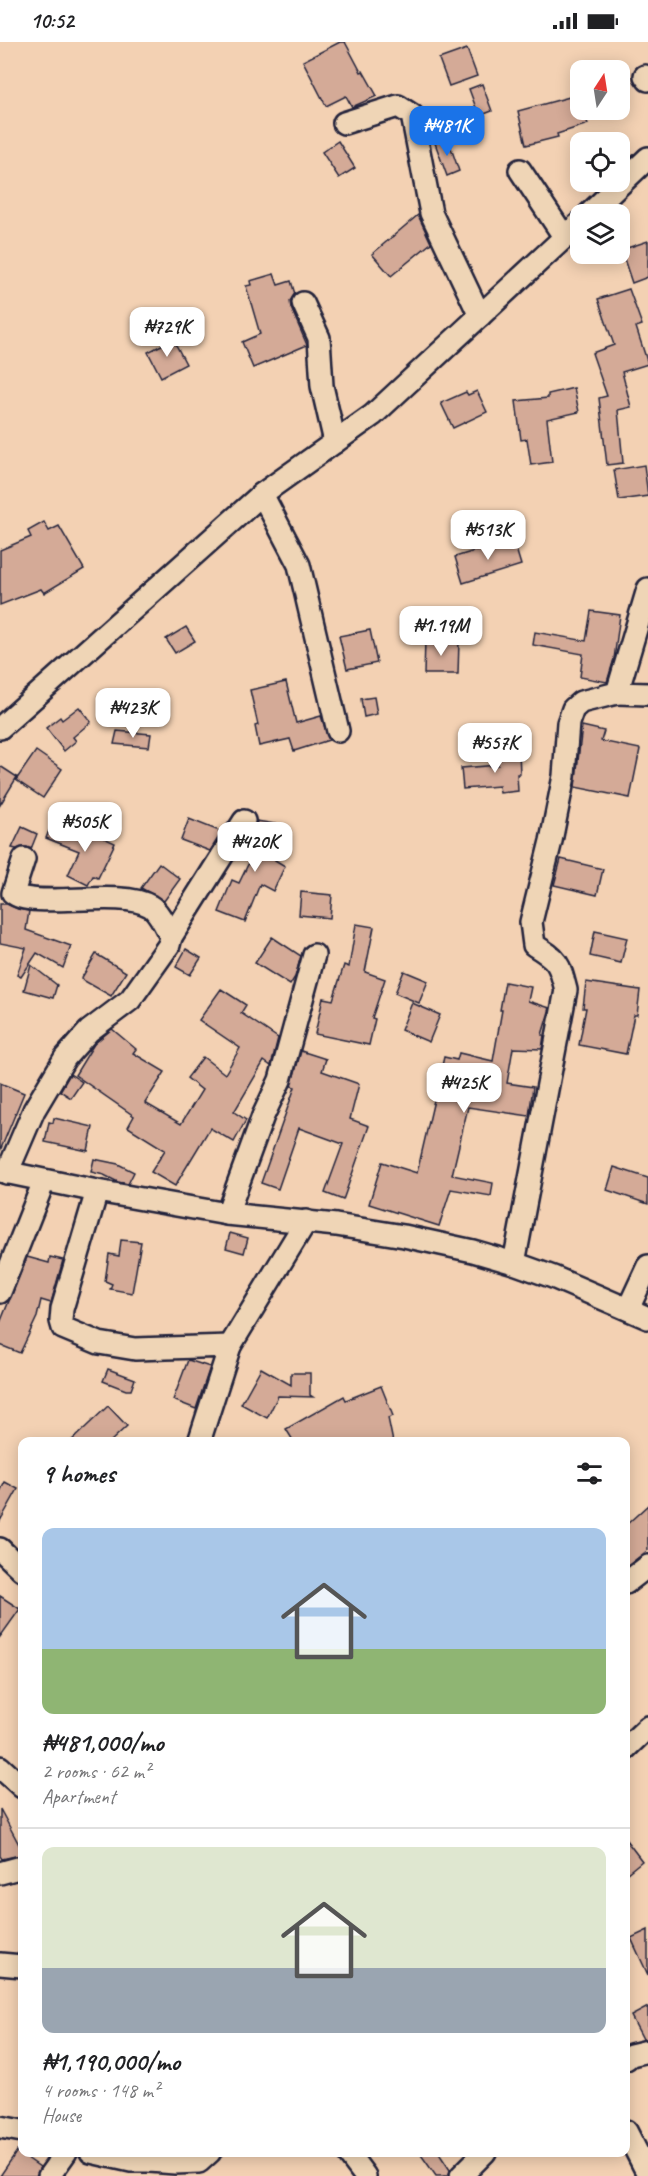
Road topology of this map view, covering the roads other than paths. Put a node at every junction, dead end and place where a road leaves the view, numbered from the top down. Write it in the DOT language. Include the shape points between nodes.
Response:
graph roads {
  1 [pos="344,123"];
  2 [pos="648,158"];
  3 [pos="520,170"];
  4 [pos="600,204"];
  5 [pos="570,233"];
  6 [pos="565,238"];
  7 [pos="303,303"];
  8 [pos="480,316"];
  9 [pos="335,442"];
  10 [pos="262,494"];
  11 [pos="648,589"];
  12 [pos="617,693"];
  13 [pos="648,694"];
  14 [pos="0,728"];
  15 [pos="338,731"];
  16 [pos="244,821"];
  17 [pos="24,860"];
  18 [pos="171,937"];
  19 [pos="314,955"];
  20 [pos="4,1172"];
  21 [pos="44,1181"];
  22 [pos="97,1191"];
  23 [pos="227,1214"];
  24 [pos="306,1221"];
  25 [pos="514,1263"];
  26 [pos="648,1266"];
  27 [pos="0,1292"];
  28 [pos="628,1309"];
  29 [pos="648,1318"];
  30 [pos="230,1346"];
  31 [pos="201,1437"];
  32 [pos="0,1549"];
  33 [pos="18,1566"];
  34 [pos="648,1566"];
  35 [pos="630,1580"];
  36 [pos="648,1727"];
  37 [pos="630,1744"];
  38 [pos="0,1767"];
  39 [pos="18,1783"];
  40 [pos="18,1868"];
  41 [pos="0,1873"];
  42 [pos="0,1964"];
  43 [pos="18,1966"];
  44 [pos="648,2051"];
  45 [pos="630,2056"];
  46 [pos="0,2127"];
  47 [pos="18,2130"];
  48 [pos="630,2139"];
  49 [pos="63,2157"];
  50 [pos="102,2157"];
  51 [pos="110,2157"];
  52 [pos="150,2157"];
  53 [pos="204,2157"];
  54 [pos="351,2157"];
  55 [pos="479,2157"];
  56 [pos="648,2174"];
  57 [pos="50,2176"];
  58 [pos="132,2176"];
  59 [pos="365,2176"];
  60 [pos="460,2176"];
  1 -- 8 [label="street" via="398,106 412,115 431,213"];
  2 -- 4 [label="street"];
  3 -- 6 [label="street"];
  5 -- 6 [label="street"];
  6 -- 8 [label="street"];
  7 -- 9 [label="street" via="319,338 322,386"];
  8 -- 9 [label="street" via="373,415"];
  9 -- 10 [label="street"];
  10 -- 14 [label="street"];
  10 -- 15 [label="street" via="299,565"];
  11 -- 12 [label="street"];
  12 -- 13 [label="street"];
  12 -- 25 [label="street" via="581,702 573,709 568,723 564,776 531,922 534,945 561,967 566,990"];
  16 -- 18 [label="street"];
  17 -- 18 [label="street" via="15,896 140,902 152,906"];
  18 -- 20 [label="street" via="130,1000 89,1031 65,1058"];
  19 -- 23 [label="street" via="280,1080"];
  20 -- 21 [label="street"];
  21 -- 22 [label="street"];
  21 -- 27 [label="street"];
  22 -- 23 [label="street"];
  22 -- 30 [label="street" via="62,1309 63,1328 99,1343 135,1349"];
  23 -- 24 [label="street"];
  24 -- 25 [label="street" via="404,1236"];
  24 -- 30 [label="street"];
  25 -- 28 [label="street"];
  26 -- 28 [label="street"];
  28 -- 29 [label="street"];
  30 -- 31 [label="street"];
  32 -- 33 [label="street"];
  34 -- 35 [label="street"];
  36 -- 37 [label="street"];
  38 -- 39 [label="street"];
  40 -- 41 [label="street"];
  42 -- 43 [label="street"];
  44 -- 45 [label="street"];
  46 -- 47 [label="street"];
  48 -- 56 [label="street"];
  49 -- 57 [label="street"];
  50 -- 58 [label="street"];
  51 -- 52 [label="street" via="131,2161"];
  52 -- 53 [label="street" via="175,2163 199,2162"];
  54 -- 59 [label="street"];
  55 -- 60 [label="street"];
}
